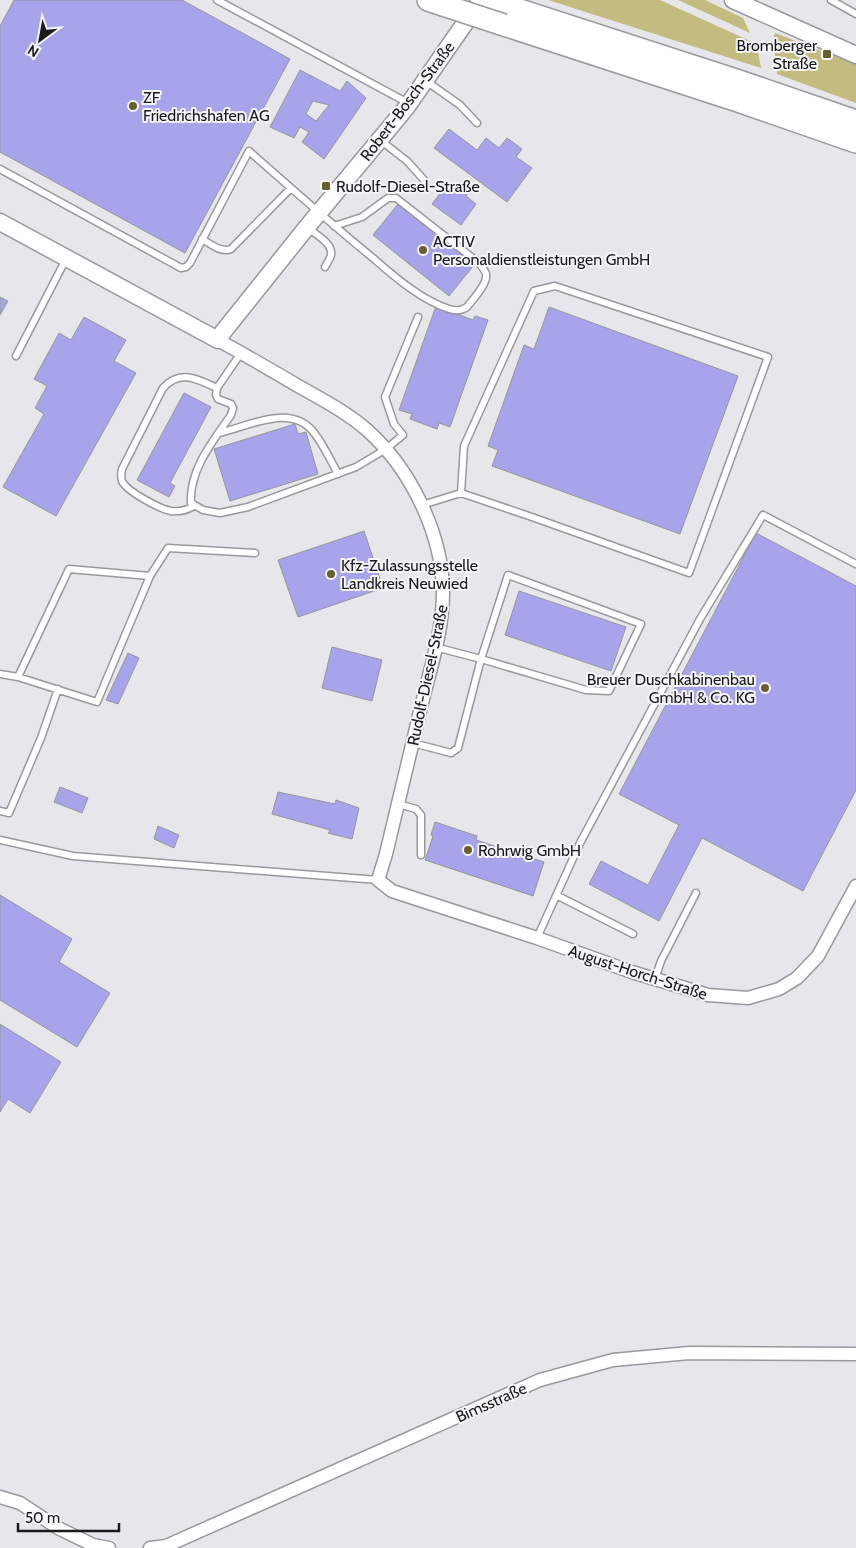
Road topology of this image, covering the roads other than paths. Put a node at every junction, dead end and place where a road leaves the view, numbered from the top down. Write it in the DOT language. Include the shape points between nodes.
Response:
graph roads {
  1 [pos="216,0"];
  2 [pos="481,0"];
  3 [pos="489,0"];
  4 [pos="733,0"];
  5 [pos="831,0"];
  6 [pos="435,3"];
  7 [pos="759,6"];
  8 [pos="856,14"];
  9 [pos="508,16"];
  10 [pos="856,56"];
  11 [pos="425,81"];
  12 [pos="409,103"];
  13 [pos="794,109"];
  14 [pos="856,121"];
  15 [pos="477,123"];
  16 [pos="380,140"];
  17 [pos="856,142"];
  18 [pos="0,169"];
  19 [pos="425,181"];
  20 [pos="291,188"];
  21 [pos="319,212"];
  22 [pos="0,222"];
  23 [pos="334,226"];
  24 [pos="307,227"];
  25 [pos="202,239"];
  26 [pos="67,258"];
  27 [pos="325,266"];
  28 [pos="418,316"];
  29 [pos="218,340"];
  30 [pos="241,353"];
  31 [pos="16,356"];
  32 [pos="217,388"];
  33 [pos="219,433"];
  34 [pos="386,449"];
  35 [pos="338,474"];
  36 [pos="461,493"];
  37 [pos="422,505"];
  38 [pos="194,506"];
  39 [pos="255,553"];
  40 [pos="856,564"];
  41 [pos="150,576"];
  42 [pos="435,647"];
  43 [pos="481,659"];
  44 [pos="0,674"];
  45 [pos="18,677"];
  46 [pos="58,689"];
  47 [pos="413,743"];
  48 [pos="398,804"];
  49 [pos="0,811"];
  50 [pos="0,840"];
  51 [pos="421,855"];
  52 [pos="378,880"];
  53 [pos="856,886"];
  54 [pos="696,893"];
  55 [pos="558,896"];
  56 [pos="632,934"];
  57 [pos="537,938"];
  58 [pos="655,979"];
  59 [pos="856,1354"];
  60 [pos="0,1497"];
  61 [pos="109,1548"];
  62 [pos="150,1548"];
  1 -- 12 [label="lane"];
  2 -- 11 [label="street, Robert-Bosch-Straße"];
  3 -- 9 [label="highway"];
  4 -- 7 [label="street"];
  5 -- 8 [label="lane"];
  6 -- 9 [label="highway, bridge"];
  7 -- 10 [label="street"];
  9 -- 13 [label="highway"];
  11 -- 12 [label="street, Robert-Bosch-Straße"];
  11 -- 15 [label="lane" via="460,105"];
  12 -- 16 [label="street, Robert-Bosch-Straße"];
  13 -- 14 [label="highway"];
  13 -- 17 [label="highway"];
  16 -- 19 [label="lane" via="407,161"];
  16 -- 21 [label="street, Robert-Bosch-Straße"];
  18 -- 25 [label="lane" via="181,268 190,263"];
  20 -- 21 [label="lane"];
  20 -- 25 [label="lane" via="231,249 219,249"];
  20 -- 25 [label="lane" via="249,151"];
  21 -- 23 [label="lane"];
  21 -- 24 [label="street, Robert-Bosch-Straße"];
  22 -- 26 [label="street, Rudolf-Diesel-Straße"];
  23 -- 23 [label="lane" via="408,287 450,309 467,307 486,278 479,263 396,198 388,198 362,218"];
  24 -- 27 [label="lane" via="330,248 331,255"];
  24 -- 29 [label="street, Robert-Bosch-Straße"];
  26 -- 29 [label="street, Rudolf-Diesel-Straße"];
  26 -- 31 [label="lane"];
  28 -- 34 [label="lane" via="385,398 394,424 403,435"];
  29 -- 30 [label="street, Rudolf-Diesel-Straße"];
  30 -- 32 [label="lane"];
  30 -- 34 [label="street, Rudolf-Diesel-Straße" via="346,414"];
  32 -- 33 [label="lane" via="216,397 233,408"];
  32 -- 38 [label="lane" via="184,377 169,382 122,469 122,482 126,486 161,508 173,511"];
  33 -- 35 [label="lane" via="276,417 290,418 315,434"];
  33 -- 38 [label="lane" via="206,452 193,484 190,498"];
  34 -- 35 [label="lane" via="356,468"];
  34 -- 37 [label="street, Rudolf-Diesel-Straße" via="404,472"];
  35 -- 38 [label="lane" via="248,507 220,513"];
  36 -- 36 [label="lane" via="689,572 768,357 555,286 534,291 464,446"];
  36 -- 37 [label="lane"];
  37 -- 42 [label="street, Rudolf-Diesel-Straße" via="437,546 444,592"];
  39 -- 41 [label="lane" via="168,548"];
  40 -- 55 [label="lane" via="763,515 695,628 580,843"];
  41 -- 45 [label="lane" via="69,569"];
  41 -- 46 [label="lane" via="98,702"];
  42 -- 43 [label="lane"];
  42 -- 47 [label="street, Rudolf-Diesel-Straße"];
  43 -- 43 [label="lane" via="508,574 641,624 609,691 586,690"];
  43 -- 47 [label="lane" via="458,748 451,753"];
  44 -- 45 [label="lane"];
  45 -- 46 [label="lane"];
  46 -- 49 [label="lane" via="9,813"];
  47 -- 48 [label="street, Rudolf-Diesel-Straße"];
  48 -- 51 [label="lane" via="421,815"];
  48 -- 52 [label="street, Rudolf-Diesel-Straße"];
  50 -- 52 [label="lane" via="72,856"];
  52 -- 57 [label="street, August-Horch-Straße" via="392,891"];
  53 -- 58 [label="street, August-Horch-Straße" via="818,956 798,978 779,988 748,998 708,995"];
  54 -- 58 [label="lane"];
  55 -- 56 [label="lane"];
  55 -- 57 [label="lane"];
  57 -- 58 [label="street, August-Horch-Straße"];
  59 -- 62 [label="street, Bimsstraße" via="690,1353 613,1360 540,1380 166,1546"];
  60 -- 61 [label="street" via="20,1503 58,1528 93,1545"];
}
